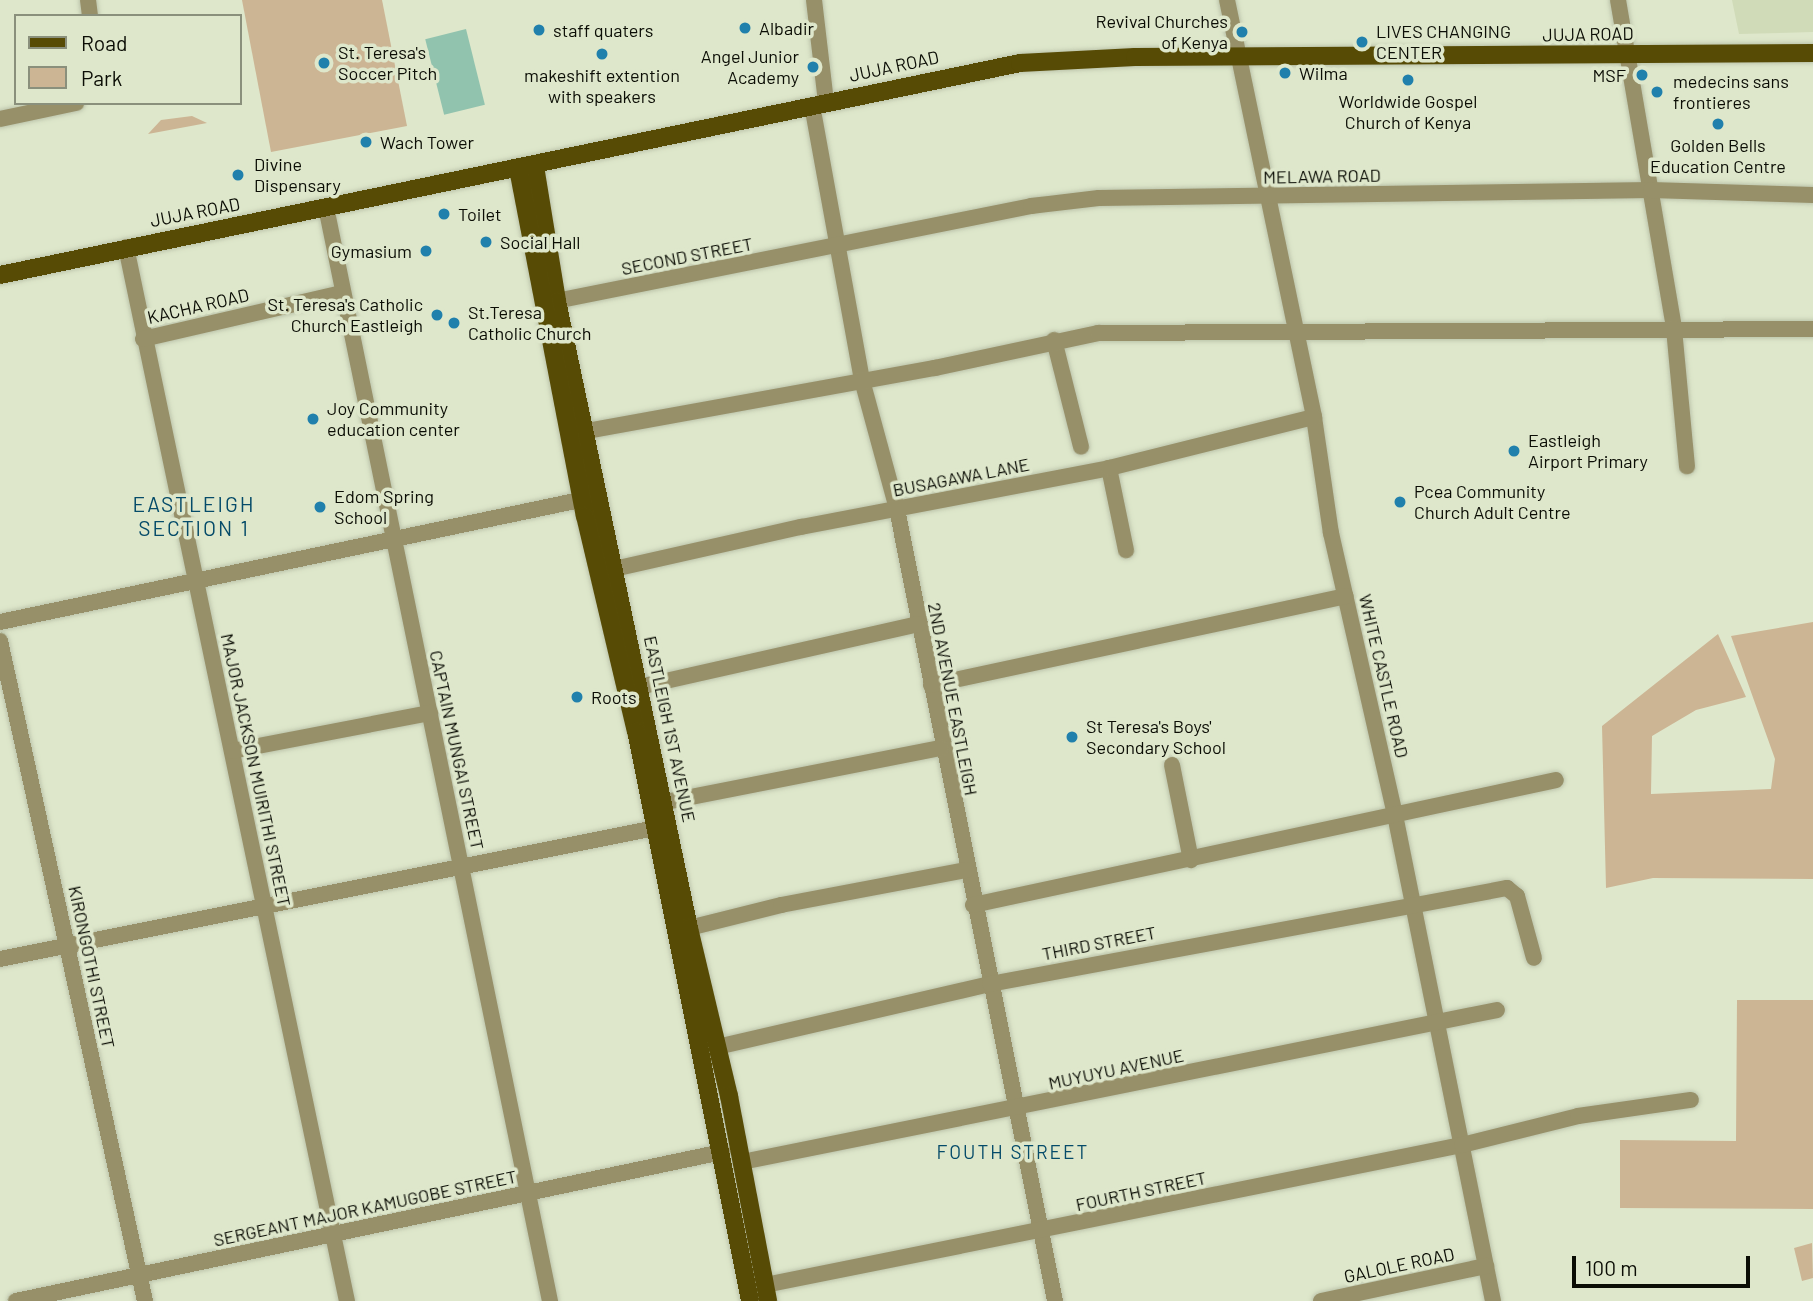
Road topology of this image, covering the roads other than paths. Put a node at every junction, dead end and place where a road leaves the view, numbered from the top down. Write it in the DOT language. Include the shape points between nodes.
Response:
graph roads {
  1 [pos="814,0"];
  2 [pos="1227,0"];
  3 [pos="1618,0"];
  4 [pos="1813,53"];
  5 [pos="1627,54"];
  6 [pos="1240,59"];
  7 [pos="819,104"];
  8 [pos="67,105"];
  9 [pos="0,120"];
  10 [pos="585,155"];
  11 [pos="526,167"];
  12 [pos="483,174"];
  13 [pos="1651,190"];
  14 [pos="1813,195"];
  15 [pos="1268,196"];
  16 [pos="533,206"];
  17 [pos="326,207"];
  18 [pos="837,246"];
  19 [pos="126,247"];
  20 [pos="0,275"];
  21 [pos="343,293"];
  22 [pos="551,302"];
  23 [pos="1813,328"];
  24 [pos="1674,329"];
  25 [pos="1296,330"];
  26 [pos="142,339"];
  27 [pos="1054,340"];
  28 [pos="862,380"];
  29 [pos="1314,417"];
  30 [pos="587,431"];
  31 [pos="1081,447"];
  32 [pos="1687,466"];
  33 [pos="1109,468"];
  34 [pos="590,497"];
  35 [pos="897,509"];
  36 [pos="393,538"];
  37 [pos="1126,550"];
  38 [pos="614,569"];
  39 [pos="194,578"];
  40 [pos="1346,596"];
  41 [pos="0,622"];
  42 [pos="918,624"];
  43 [pos="0,641"];
  44 [pos="931,685"];
  45 [pos="639,687"];
  46 [pos="430,713"];
  47 [pos="942,748"];
  48 [pos="232,751"];
  49 [pos="1172,765"];
  50 [pos="1556,780"];
  51 [pos="665,802"];
  52 [pos="1395,816"];
  53 [pos="655,828"];
  54 [pos="1191,860"];
  55 [pos="462,867"];
  56 [pos="967,870"];
  57 [pos="1412,903"];
  58 [pos="972,905"];
  59 [pos="266,906"];
  60 [pos="689,928"];
  61 [pos="68,944"];
  62 [pos="1534,958"];
  63 [pos="0,959"];
  64 [pos="990,984"];
  65 [pos="1497,1010"];
  66 [pos="1436,1023"];
  67 [pos="718,1047"];
  68 [pos="1691,1100"];
  69 [pos="1017,1110"];
  70 [pos="1462,1145"];
  71 [pos="722,1152"];
  72 [pos="742,1162"];
  73 [pos="527,1192"];
  74 [pos="1041,1231"];
  75 [pos="332,1234"];
  76 [pos="1486,1266"];
  77 [pos="141,1277"];
  78 [pos="766,1293"];
  79 [pos="16,1301"];
  80 [pos="145,1301"];
  81 [pos="347,1301"];
  82 [pos="550,1301"];
  83 [pos="750,1301"];
  84 [pos="1055,1301"];
  85 [pos="1321,1301"];
  86 [pos="1493,1301"];
  1 -- 7 [label="street, 2ND AVENUE EASTLEIGH"];
  2 -- 6 [label="street, WHITE CASTLE ROAD"];
  3 -- 5 [label="street"];
  4 -- 5 [label="main road, JUJA ROAD"];
  5 -- 6 [label="main road, JUJA ROAD"];
  5 -- 13 [label="street"];
  6 -- 7 [label="main road, JUJA ROAD" via="1020,62"];
  6 -- 15 [label="street, WHITE CASTLE ROAD"];
  7 -- 10 [label="main road, JUJA ROAD"];
  7 -- 18 [label="street, 2ND AVENUE EASTLEIGH"];
  8 -- 9 [label="street"];
  10 -- 11 [label="main road, JUJA ROAD"];
  10 -- 16 [label="main road" via="553,172"];
  11 -- 12 [label="main road, JUJA ROAD"];
  11 -- 16 [label="main road, EASTLEIGH 1ST AVENUE"];
  12 -- 16 [label="main road"];
  12 -- 17 [label="main road, JUJA ROAD"];
  13 -- 14 [label="street, MELAWA ROAD"];
  13 -- 15 [label="street, MELAWA ROAD"];
  13 -- 24 [label="street"];
  15 -- 18 [label="street, MELAWA ROAD" via="1062,201"];
  15 -- 25 [label="street, WHITE CASTLE ROAD"];
  16 -- 22 [label="main road, EASTLEIGH 1ST AVENUE"];
  17 -- 19 [label="main road, JUJA ROAD"];
  17 -- 21 [label="street, CAPTAIN MUNGAI STREET"];
  18 -- 22 [label="street, SECOND STREET"];
  18 -- 28 [label="street, 2ND AVENUE EASTLEIGH"];
  19 -- 20 [label="main road, JUJA ROAD"];
  19 -- 26 [label="street, MAJOR JACKSON MUIRITHI STREET"];
  21 -- 26 [label="street, KACHA ROAD"];
  21 -- 36 [label="street, CAPTAIN MUNGAI STREET"];
  22 -- 30 [label="main road, EASTLEIGH 1ST AVENUE"];
  22 -- 34 [label="main road, EASTLEIGH 1ST AVENUE"];
  23 -- 24 [label="street"];
  24 -- 25 [label="street"];
  24 -- 32 [label="street"];
  25 -- 27 [label="street" via="1098,332"];
  25 -- 29 [label="street, WHITE CASTLE ROAD"];
  26 -- 39 [label="street, MAJOR JACKSON MUIRITHI STREET"];
  27 -- 28 [label="street"];
  27 -- 31 [label="street"];
  28 -- 30 [label="street"];
  28 -- 35 [label="street, 2ND AVENUE EASTLEIGH"];
  29 -- 33 [label="street, BUSAGAWA LANE"];
  29 -- 40 [label="street, WHITE CASTLE ROAD" via="1331,533"];
  30 -- 34 [label="main road, EASTLEIGH 1ST AVENUE"];
  33 -- 35 [label="street, BUSAGAWA LANE"];
  33 -- 37 [label="street"];
  34 -- 36 [label="street"];
  34 -- 38 [label="main road, EASTLEIGH 1ST AVENUE"];
  34 -- 53 [label="main road, EASTLEIGH 1ST AVENUE"];
  35 -- 38 [label="street, BUSAGAWA LANE"];
  35 -- 42 [label="street, 2ND AVENUE EASTLEIGH"];
  36 -- 39 [label="street"];
  36 -- 46 [label="street, CAPTAIN MUNGAI STREET"];
  38 -- 45 [label="main road, EASTLEIGH 1ST AVENUE"];
  39 -- 41 [label="street"];
  39 -- 48 [label="street, MAJOR JACKSON MUIRITHI STREET"];
  40 -- 44 [label="street"];
  40 -- 52 [label="street, WHITE CASTLE ROAD"];
  42 -- 44 [label="street, 2ND AVENUE EASTLEIGH"];
  42 -- 45 [label="street"];
  43 -- 61 [label="street, KIRONGOTHI STREET"];
  44 -- 47 [label="street, 2ND AVENUE EASTLEIGH"];
  45 -- 51 [label="main road, EASTLEIGH 1ST AVENUE"];
  46 -- 48 [label="street"];
  46 -- 55 [label="street, CAPTAIN MUNGAI STREET"];
  47 -- 51 [label="street"];
  47 -- 56 [label="street, 2ND AVENUE EASTLEIGH"];
  48 -- 59 [label="street, MAJOR JACKSON MUIRITHI STREET"];
  49 -- 54 [label="street"];
  50 -- 52 [label="street"];
  51 -- 60 [label="main road, EASTLEIGH 1ST AVENUE"];
  52 -- 54 [label="street"];
  52 -- 57 [label="street, WHITE CASTLE ROAD"];
  53 -- 55 [label="street"];
  53 -- 71 [label="main road, EASTLEIGH 1ST AVENUE" via="681,974"];
  54 -- 58 [label="street"];
  55 -- 59 [label="street"];
  55 -- 73 [label="street, CAPTAIN MUNGAI STREET"];
  56 -- 58 [label="street, 2ND AVENUE EASTLEIGH"];
  56 -- 60 [label="street" via="817,897"];
  57 -- 62 [label="street, THIRD STREET" via="1507,888 1517,896"];
  57 -- 64 [label="street, THIRD STREET"];
  57 -- 66 [label="street, WHITE CASTLE ROAD"];
  58 -- 64 [label="street, 2ND AVENUE EASTLEIGH"];
  59 -- 61 [label="street"];
  59 -- 75 [label="street, MAJOR JACKSON MUIRITHI STREET"];
  60 -- 67 [label="main road, EASTLEIGH 1ST AVENUE"];
  61 -- 63 [label="street"];
  61 -- 77 [label="street, KIRONGOTHI STREET"];
  64 -- 67 [label="street, THIRD STREET"];
  64 -- 69 [label="street, 2ND AVENUE EASTLEIGH"];
  65 -- 66 [label="street, MUYUYU AVENUE"];
  66 -- 69 [label="street, MUYUYU AVENUE"];
  66 -- 70 [label="street, WHITE CASTLE ROAD"];
  67 -- 72 [label="main road, EASTLEIGH 1ST AVENUE"];
  68 -- 70 [label="street, FOURTH STREET" via="1630,1107"];
  69 -- 72 [label="street, MUYUYU AVENUE"];
  69 -- 74 [label="street, 2ND AVENUE EASTLEIGH"];
  70 -- 74 [label="street, FOURTH STREET"];
  70 -- 76 [label="street, WHITE CASTLE ROAD"];
  71 -- 73 [label="street, SERGEANT MAJOR KAMUGOBE STREET"];
  71 -- 83 [label="main road, EASTLEIGH 1ST AVENUE"];
  72 -- 78 [label="main road, EASTLEIGH 1ST AVENUE"];
  73 -- 75 [label="street, SERGEANT MAJOR KAMUGOBE STREET"];
  73 -- 82 [label="street, CAPTAIN MUNGAI STREET"];
  74 -- 78 [label="street, FOURTH STREET"];
  74 -- 84 [label="street, 2ND AVENUE EASTLEIGH"];
  75 -- 77 [label="street, SERGEANT MAJOR KAMUGOBE STREET"];
  75 -- 81 [label="street, MAJOR JACKSON MUIRITHI STREET"];
  76 -- 85 [label="street, GALOLE ROAD"];
  76 -- 86 [label="street, WHITE CASTLE ROAD"];
  77 -- 79 [label="street, SERGEANT MAJOR KAMUGOBE STREET"];
  77 -- 80 [label="street, KIRONGOTHI STREET"];
}
